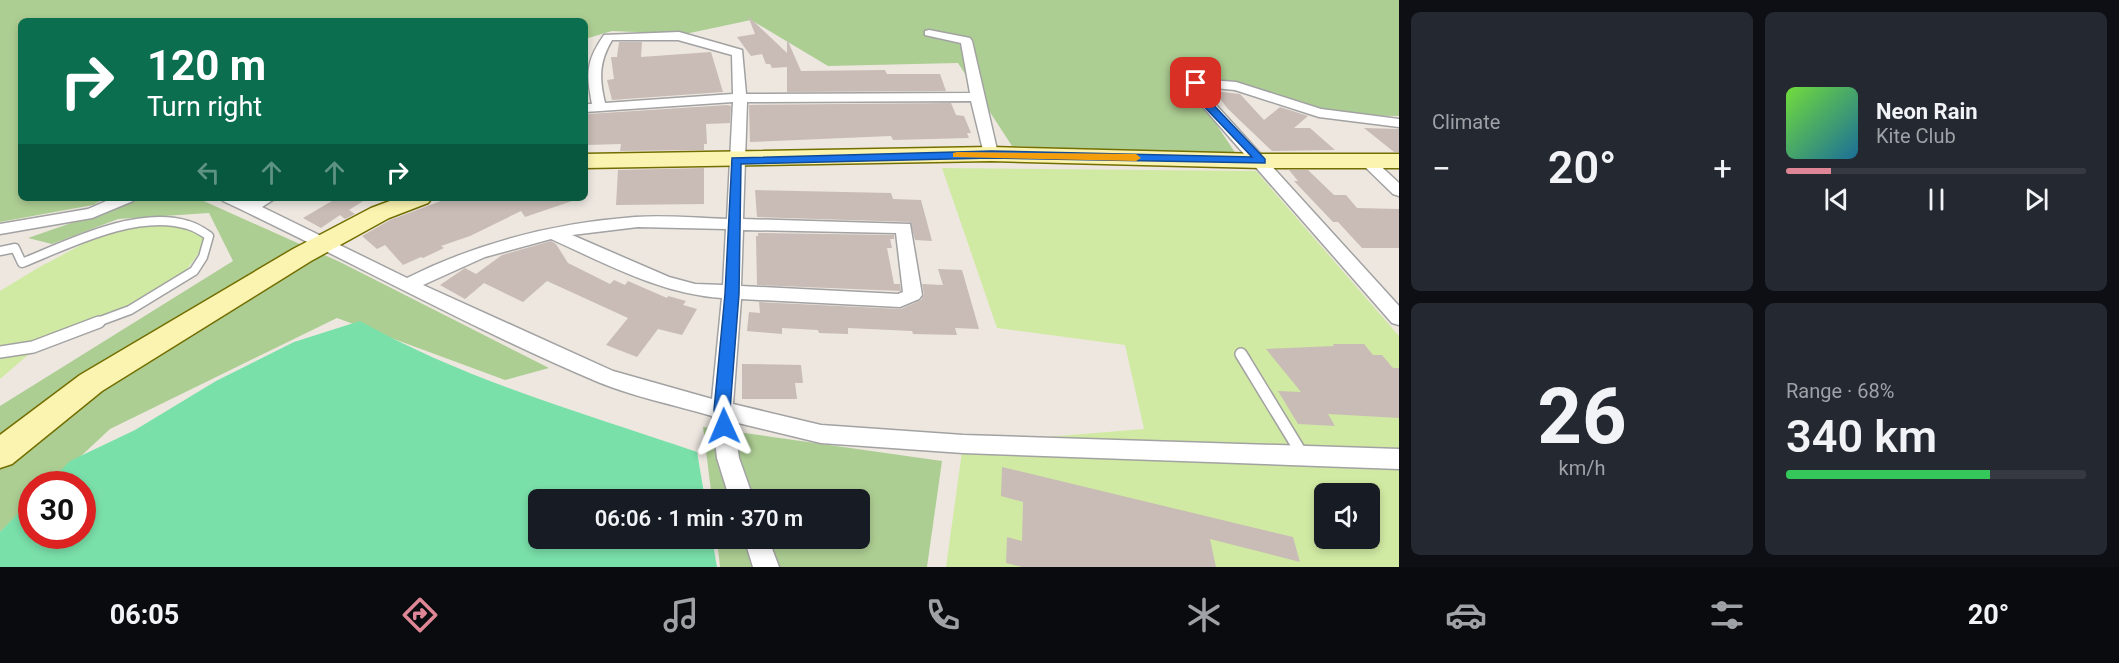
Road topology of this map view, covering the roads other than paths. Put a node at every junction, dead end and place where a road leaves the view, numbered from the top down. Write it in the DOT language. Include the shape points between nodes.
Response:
graph roads {
  1 [pos="929,33"];
  2 [pos="977,97"];
  3 [pos="740,98"];
  4 [pos="592,108"];
  5 [pos="1399,123"];
  6 [pos="991,154"];
  7 [pos="736,160"];
  8 [pos="588,161"];
  9 [pos="1261,161"];
  10 [pos="1367,161"];
  11 [pos="1399,161"];
  12 [pos="1399,191"];
  13 [pos="120,201"];
  14 [pos="236,201"];
  15 [pos="262,201"];
  16 [pos="412,201"];
  17 [pos="249,207"];
  18 [pos="734,224"];
  19 [pos="0,229"];
  20 [pos="552,233"];
  21 [pos="326,243"];
  22 [pos="0,251"];
  23 [pos="407,285"];
  24 [pos="732,294"];
  25 [pos="1399,318"];
  26 [pos="0,352"];
  27 [pos="1241,354"];
  28 [pos="722,410"];
  29 [pos="0,454"];
  30 [pos="1302,456"];
  31 [pos="1399,459"];
  32 [pos="738,489"];
  33 [pos="760,549"];
  34 [pos="766,567"];
  1 -- 2 [label="street" via="966,41"];
  2 -- 3 [label="street"];
  2 -- 6 [label="street"];
  3 -- 4 [label="street"];
  3 -- 4 [label="street" via="738,53 679,36 608,37 591,71"];
  3 -- 7 [label="street"];
  5 -- 9 [label="street" via="1319,113 1236,86 1196,83 1201,96"];
  6 -- 7 [label="street"];
  6 -- 9 [label="street"];
  7 -- 8 [label="street"];
  7 -- 18 [label="street"];
  9 -- 10 [label="street"];
  9 -- 25 [label="street"];
  10 -- 11 [label="street"];
  10 -- 12 [label="street"];
  13 -- 19 [label="street" via="92,213"];
  14 -- 17 [label="street"];
  15 -- 17 [label="street"];
  16 -- 21 [label="street" via="380,213"];
  17 -- 21 [label="street"];
  18 -- 20 [label="street" via="638,222"];
  18 -- 24 [label="street"];
  18 -- 24 [label="street" via="904,228 913,295 900,301"];
  20 -- 23 [label="street" via="457,261"];
  20 -- 24 [label="street" via="664,282"];
  21 -- 23 [label="street"];
  21 -- 29 [label="street" via="91,382"];
  22 -- 26 [label="lane" via="15,248 22,263 114,227 150,221 177,220 209,236 194,271 130,310 33,347"];
  23 -- 28 [label="street" via="607,377"];
  24 -- 28 [label="street"];
  27 -- 30 [label="lane"];
  28 -- 30 [label="street" via="821,434 963,444"];
  28 -- 32 [label="street" via="728,458"];
  30 -- 31 [label="street"];
  33 -- 34 [label="street"];
}
